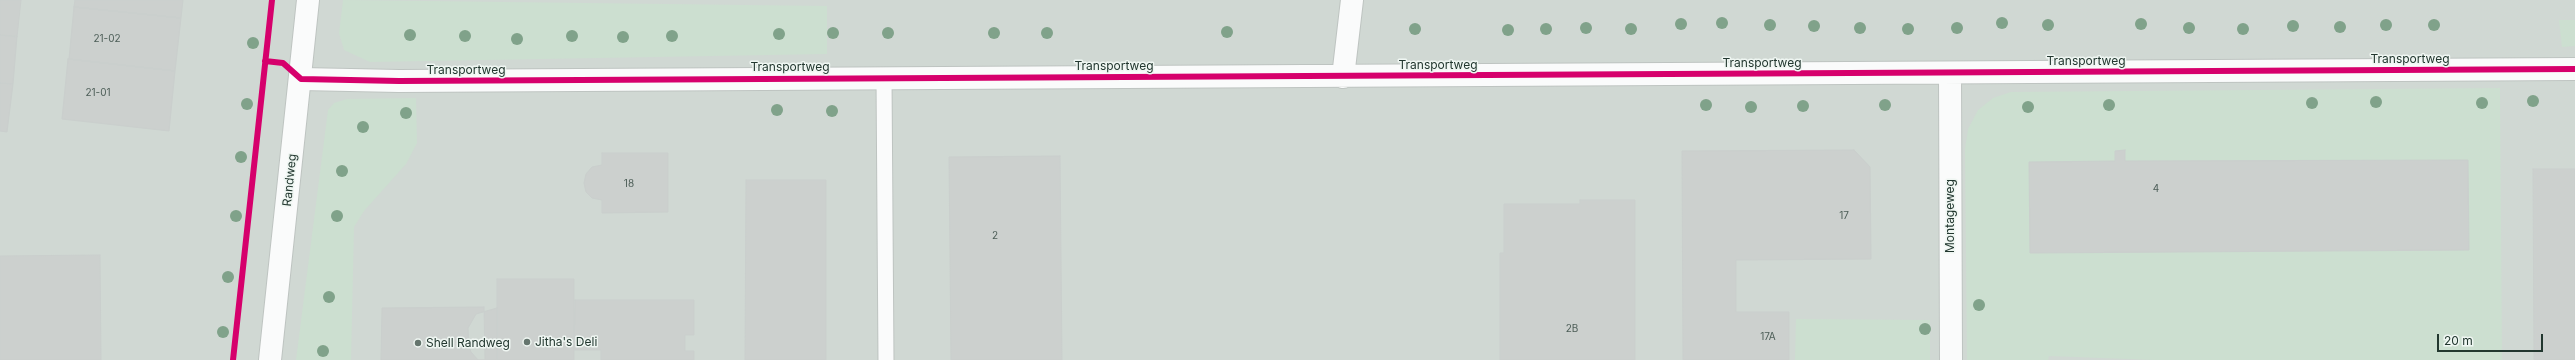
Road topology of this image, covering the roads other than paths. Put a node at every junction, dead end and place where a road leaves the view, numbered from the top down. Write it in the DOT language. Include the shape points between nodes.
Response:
graph roads {
  1 [pos="308,0"];
  2 [pos="1352,0"];
  3 [pos="2575,69"];
  4 [pos="1950,73"];
  5 [pos="1343,77"];
  6 [pos="884,78"];
  7 [pos="301,79"];
  8 [pos="270,360"];
  9 [pos="886,360"];
  10 [pos="1951,360"];
  1 -- 7 [label="street, Randweg"];
  2 -- 5 [label="street"];
  3 -- 4 [label="street, Transportweg"];
  4 -- 5 [label="street, Transportweg"];
  4 -- 10 [label="street, Montageweg"];
  5 -- 6 [label="street, Transportweg"];
  6 -- 7 [label="street, Transportweg" via="407,81"];
  6 -- 9 [label="lane"];
  7 -- 8 [label="street, Randweg"];
}
